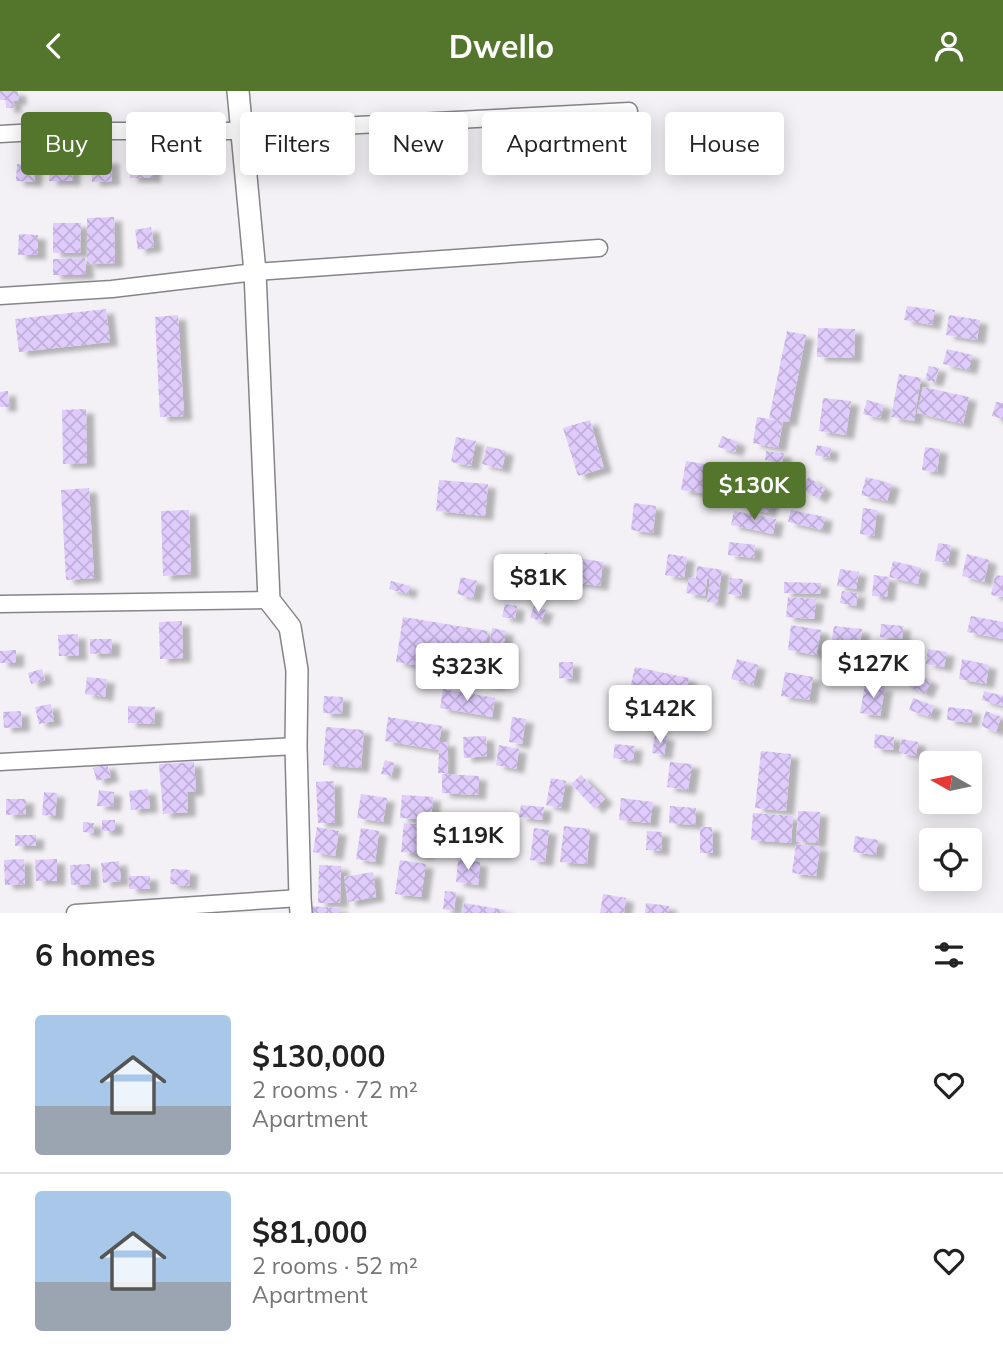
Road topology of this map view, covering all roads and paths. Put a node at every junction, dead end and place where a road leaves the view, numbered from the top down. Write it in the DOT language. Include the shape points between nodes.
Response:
graph roads {
  1 [pos="239,91"];
  2 [pos="629,111"];
  3 [pos="241,112"];
  4 [pos="355,125"];
  5 [pos="240,131"];
  6 [pos="0,134"];
  7 [pos="246,175"];
  8 [pos="598,248"];
  9 [pos="255,272"];
  10 [pos="0,296"];
  11 [pos="270,600"];
  12 [pos="0,604"];
  13 [pos="296,746"];
  14 [pos="0,762"];
  15 [pos="300,906"];
  16 [pos="75,913"];
  1 -- 3 [label="street"];
  2 -- 4 [label="street"];
  5 -- 6 [label="street"];
  7 -- 9 [label="street"];
  8 -- 9 [label="street"];
  9 -- 10 [label="street" via="112,289"];
  9 -- 11 [label="street"];
  11 -- 12 [label="street"];
  11 -- 13 [label="street" via="290,627 297,670"];
  13 -- 14 [label="street"];
  13 -- 15 [label="street"];
  15 -- 16 [label="street"];
}
